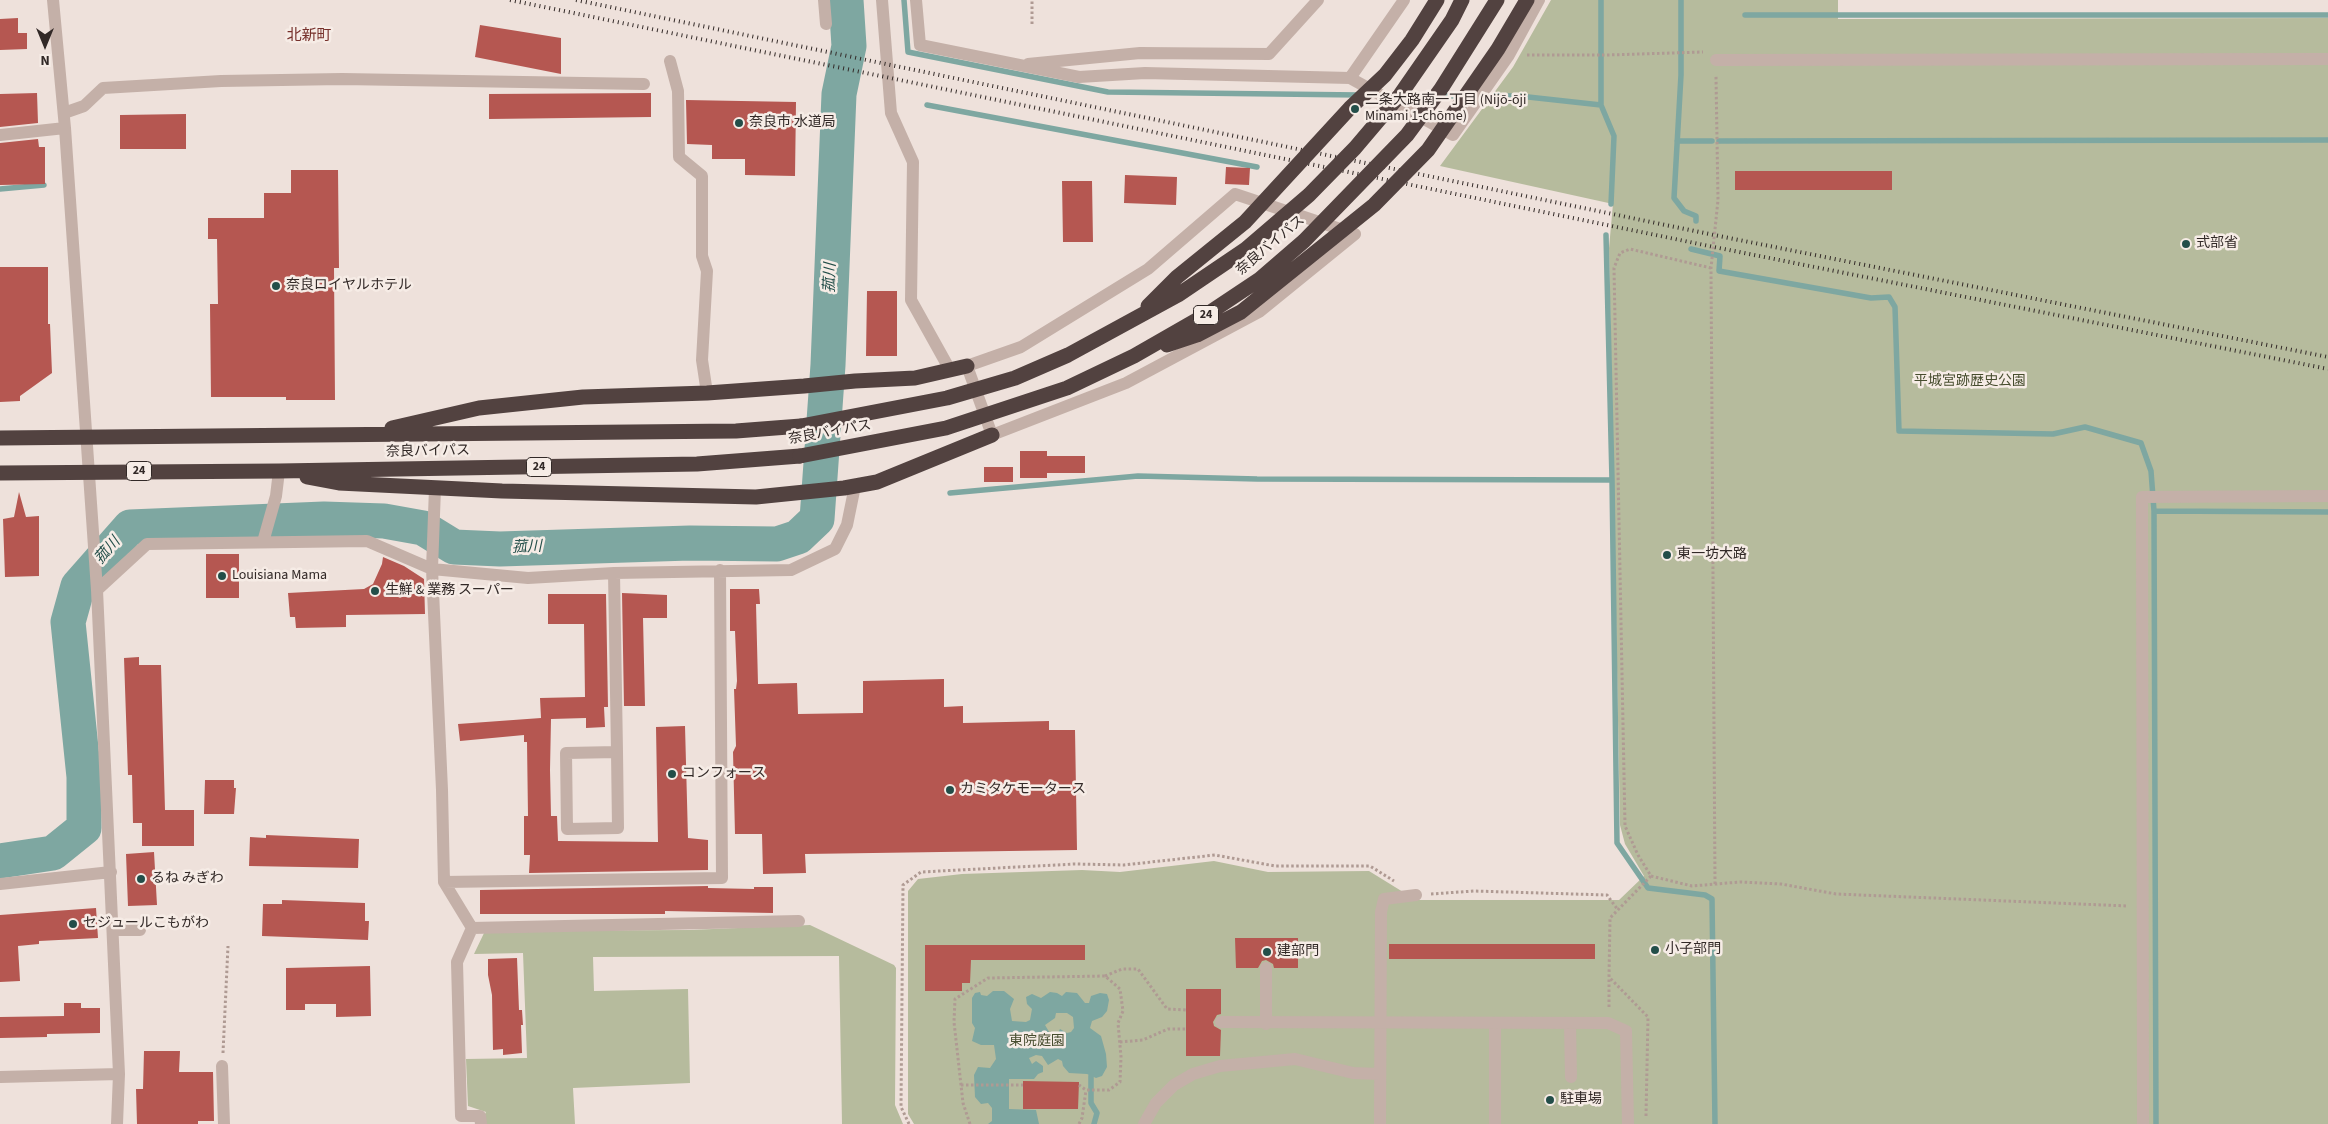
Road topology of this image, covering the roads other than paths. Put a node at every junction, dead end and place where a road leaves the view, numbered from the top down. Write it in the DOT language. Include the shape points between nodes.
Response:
graph roads {
  1 [pos="53,0"];
  2 [pos="824,0"];
  3 [pos="882,0"];
  4 [pos="916,0"];
  5 [pos="1318,0"];
  6 [pos="1404,0"];
  7 [pos="1437,0"];
  8 [pos="1462,0"];
  9 [pos="1497,0"];
  10 [pos="1527,0"];
  11 [pos="1539,0"];
  12 [pos="826,24"];
  13 [pos="2328,59"];
  14 [pos="1716,60"];
  15 [pos="670,61"];
  16 [pos="1018,65"];
  17 [pos="1350,78"];
  18 [pos="644,84"];
  19 [pos="64,113"];
  20 [pos="65,128"];
  21 [pos="0,135"];
  22 [pos="1132,321"];
  23 [pos="1134,356"];
  24 [pos="967,366"];
  25 [pos="950,370"];
  26 [pos="707,392"];
  27 [pos="364,435"];
  28 [pos="992,435"];
  29 [pos="87,436"];
  30 [pos="0,438"];
  31 [pos="89,471"];
  32 [pos="278,471"];
  33 [pos="0,473"];
  34 [pos="850,487"];
  35 [pos="435,488"];
  36 [pos="2328,496"];
  37 [pos="263,542"];
  38 [pos="432,569"];
  39 [pos="720,570"];
  40 [pos="614,573"];
  41 [pos="97,587"];
  42 [pos="617,752"];
  43 [pos="111,872"];
  44 [pos="444,882"];
  45 [pos="0,884"];
  46 [pos="1416,895"];
  47 [pos="799,921"];
  48 [pos="472,928"];
  49 [pos="113,930"];
  50 [pos="140,930"];
  51 [pos="1266,968"];
  52 [pos="1221,1022"];
  53 [pos="1380,1023"];
  54 [pos="1570,1023"];
  55 [pos="1266,1024"];
  56 [pos="1495,1024"];
  57 [pos="222,1066"];
  58 [pos="119,1074"];
  59 [pos="1379,1074"];
  60 [pos="0,1077"];
  61 [pos="1571,1077"];
  62 [pos="117,1124"];
  63 [pos="224,1124"];
  64 [pos="481,1124"];
  65 [pos="1144,1124"];
  66 [pos="1380,1124"];
  67 [pos="1495,1124"];
  68 [pos="1628,1124"];
  69 [pos="2142,1124"];
  1 -- 19 [label="street"];
  2 -- 12 [label="street"];
  3 -- 25 [label="street" via="891,113 914,162 911,300"];
  4 -- 16 [label="street" via="920,45"];
  5 -- 16 [label="street" via="1270,54 1140,53"];
  6 -- 17 [label="street"];
  7 -- 22 [label="highway, 24, bridge" via="1386,75 1350,108 1245,222 1177,277"];
  8 -- 22 [label="highway, 奈良バイパス / 24, bridge" via="1452,20 1400,95 1309,195 1246,249 1178,295"];
  9 -- 23 [label="highway, 奈良バイパス / 24, bridge" via="1407,136 1304,241 1260,279"];
  10 -- 23 [label="highway, bridge" via="1498,49 1428,150 1374,205 1241,312 1197,335"];
  11 -- 17 [label="street" via="1509,55 1453,136"];
  13 -- 14 [label="street"];
  15 -- 26 [label="street" via="678,91 679,157 702,176 702,256 707,271 702,360"];
  16 -- 17 [label="street" via="1079,77 1145,73"];
  18 -- 19 [label="street" via="342,79 221,81 104,88 84,106"];
  19 -- 20 [label="street"];
  20 -- 21 [label="street"];
  20 -- 29 [label="street"];
  22 -- 27 [label="highway, 奈良バイパス / 24, bridge" via="1015,378 947,398 801,426 736,431"];
  23 -- 32 [label="highway, 奈良バイパス / 24, bridge" via="1066,388 946,428 800,456 697,464"];
  24 -- 25 [label="highway"];
  24 -- 28 [label="street"];
  24 -- 28 [label="street" via="1021,347 1148,269 1235,194 1355,234 1259,312 1126,384"];
  25 -- 26 [label="highway" via="914,378"];
  26 -- 27 [label="highway" via="583,397 479,408"];
  27 -- 29 [label="highway, 奈良バイパス / 24"];
  28 -- 34 [label="highway" via="885,479"];
  29 -- 30 [label="highway, 奈良バイパス / 24"];
  29 -- 31 [label="street"];
  31 -- 32 [label="highway, 奈良バイパス / 24"];
  31 -- 33 [label="highway, 奈良バイパス / 24"];
  31 -- 41 [label="street"];
  32 -- 35 [label="highway" via="339,483"];
  32 -- 37 [label="street" via="276,496"];
  34 -- 35 [label="highway" via="756,497"];
  34 -- 39 [label="street" via="847,524 834,549 791,570"];
  35 -- 38 [label="street"];
  36 -- 69 [label="street" via="2142,497"];
  37 -- 38 [label="street" via="367,541"];
  37 -- 41 [label="street" via="147,544"];
  38 -- 40 [label="street" via="528,578"];
  38 -- 44 [label="street"];
  39 -- 40 [label="street"];
  39 -- 44 [label="street" via="722,878"];
  40 -- 42 [label="street"];
  41 -- 43 [label="street"];
  42 -- 42 [label="street" via="618,828 567,829 566,753"];
  43 -- 45 [label="street"];
  43 -- 49 [label="street"];
  44 -- 48 [label="street"];
  46 -- 53 [label="street" via="1384,899 1381,912"];
  47 -- 48 [label="street"];
  48 -- 64 [label="street" via="457,962 461,1116 480,1116"];
  49 -- 50 [label="street"];
  49 -- 58 [label="street"];
  51 -- 55 [label="street"];
  52 -- 55 [label="street"];
  53 -- 55 [label="street"];
  53 -- 56 [label="street"];
  53 -- 59 [label="street"];
  54 -- 56 [label="street"];
  54 -- 61 [label="street"];
  54 -- 68 [label="street" via="1608,1023 1626,1031"];
  56 -- 67 [label="street"];
  57 -- 63 [label="street"];
  58 -- 60 [label="street"];
  58 -- 62 [label="street"];
  59 -- 65 [label="street" via="1353,1073 1295,1059 1220,1066 1193,1074 1174,1085 1156,1103"];
  59 -- 66 [label="street"];
}
